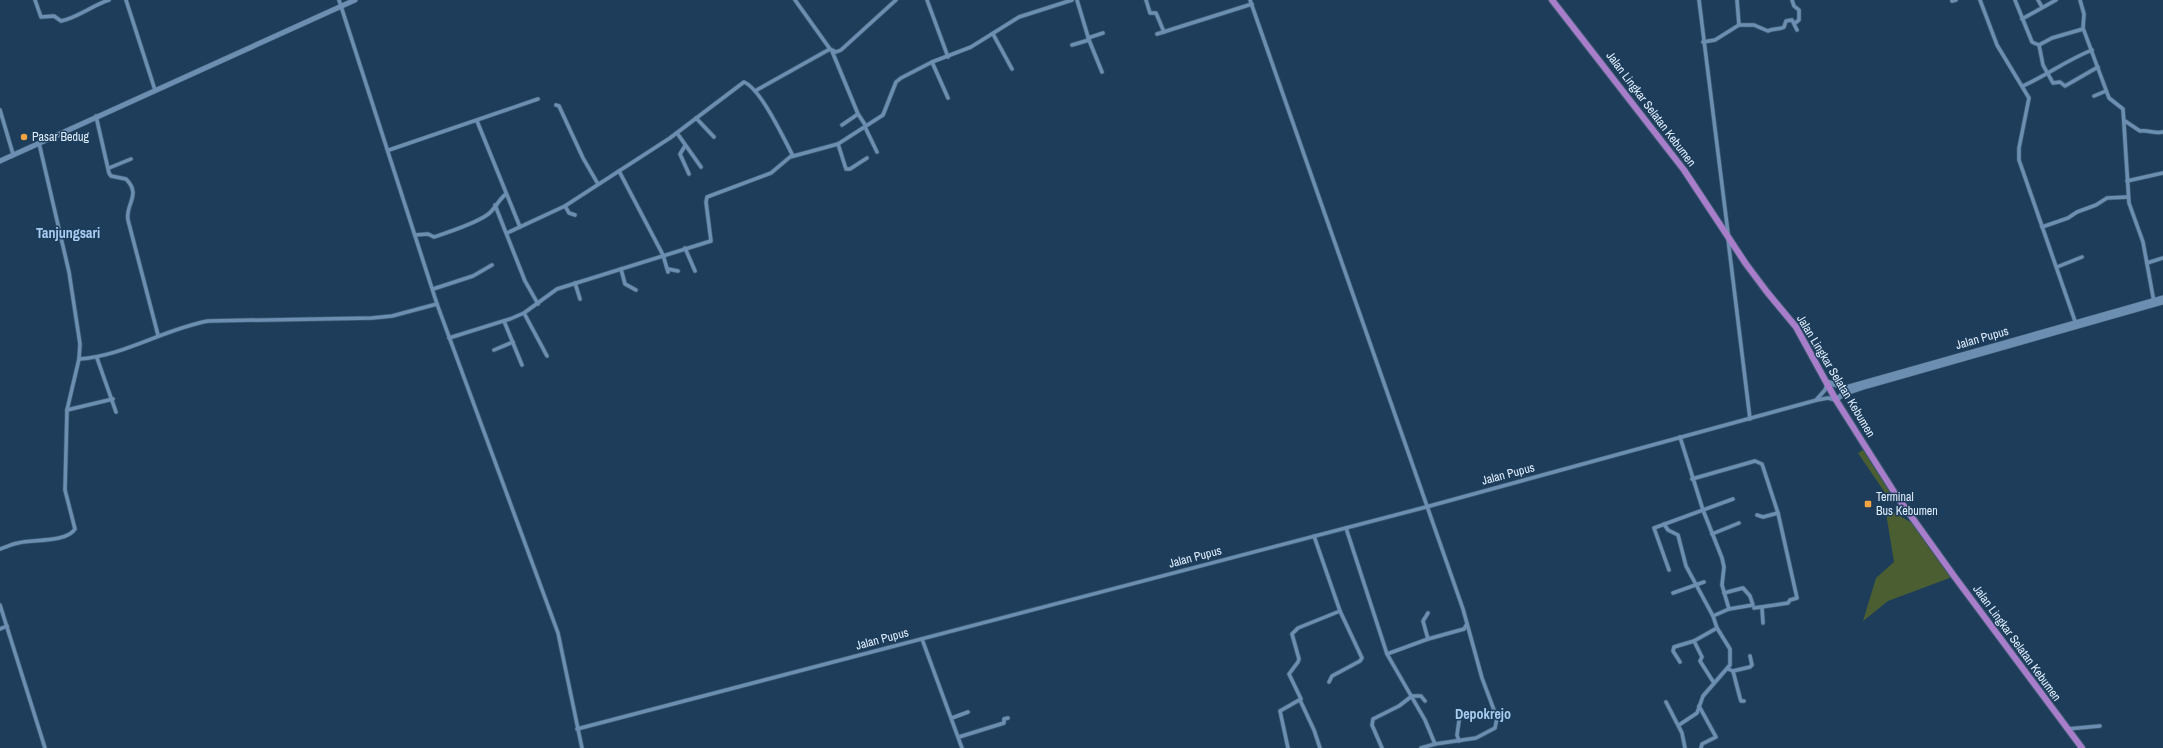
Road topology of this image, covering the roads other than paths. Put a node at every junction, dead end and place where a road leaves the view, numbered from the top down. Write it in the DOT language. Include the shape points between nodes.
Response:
graph roads {
  1 [pos="35,0"];
  2 [pos="109,0"];
  3 [pos="126,0"];
  4 [pos="339,0"];
  5 [pos="355,0"];
  6 [pos="794,0"];
  7 [pos="896,0"];
  8 [pos="928,0"];
  9 [pos="1072,0"];
  10 [pos="1077,0"];
  11 [pos="1146,0"];
  12 [pos="1552,0"];
  13 [pos="1700,0"];
  14 [pos="1737,0"];
  15 [pos="1792,0"];
  16 [pos="1980,0"];
  17 [pos="2015,0"];
  18 [pos="2038,0"];
  19 [pos="2056,0"];
  20 [pos="2080,0"];
  21 [pos="1251,2"];
  22 [pos="342,6"];
  23 [pos="2042,7"];
  24 [pos="2022,19"];
  25 [pos="1795,23"];
  26 [pos="1739,25"];
  27 [pos="2083,29"];
  28 [pos="1797,30"];
  29 [pos="1164,32"];
  30 [pos="1103,33"];
  31 [pos="993,34"];
  32 [pos="1157,34"];
  33 [pos="1089,39"];
  34 [pos="1703,42"];
  35 [pos="1072,44"];
  36 [pos="2039,45"];
  37 [pos="831,50"];
  38 [pos="2092,50"];
  39 [pos="948,57"];
  40 [pos="932,62"];
  41 [pos="2098,67"];
  42 [pos="1012,69"];
  43 [pos="1102,72"];
  44 [pos="2047,74"];
  45 [pos="2023,86"];
  46 [pos="155,90"];
  47 [pos="755,91"];
  48 [pos="2106,91"];
  49 [pos="2094,96"];
  50 [pos="948,98"];
  51 [pos="538,99"];
  52 [pos="556,105"];
  53 [pos="0,110"];
  54 [pos="858,114"];
  55 [pos="96,116"];
  56 [pos="696,118"];
  57 [pos="477,121"];
  58 [pos="2125,121"];
  59 [pos="842,125"];
  60 [pos="865,126"];
  61 [pos="2163,132"];
  62 [pos="677,133"];
  63 [pos="714,137"];
  64 [pos="39,143"];
  65 [pos="838,144"];
  66 [pos="685,146"];
  67 [pos="389,150"];
  68 [pos="877,152"];
  69 [pos="13,154"];
  70 [pos="793,156"];
  71 [pos="867,158"];
  72 [pos="131,159"];
  73 [pos="0,161"];
  74 [pos="701,167"];
  75 [pos="109,168"];
  76 [pos="619,171"];
  77 [pos="2163,173"];
  78 [pos="689,174"];
  79 [pos="2127,181"];
  80 [pos="598,184"];
  81 [pos="506,194"];
  82 [pos="2128,197"];
  83 [pos="495,205"];
  84 [pos="565,206"];
  85 [pos="574,215"];
  86 [pos="520,227"];
  87 [pos="2042,227"];
  88 [pos="507,233"];
  89 [pos="415,235"];
  90 [pos="1728,238"];
  91 [pos="685,248"];
  92 [pos="663,255"];
  93 [pos="2082,257"];
  94 [pos="2163,258"];
  95 [pos="2147,263"];
  96 [pos="492,265"];
  97 [pos="2057,267"];
  98 [pos="621,269"];
  99 [pos="678,271"];
  100 [pos="696,271"];
  101 [pos="575,284"];
  102 [pos="433,289"];
  103 [pos="636,290"];
  104 [pos="2163,298"];
  105 [pos="580,299"];
  106 [pos="2163,302"];
  107 [pos="2154,303"];
  108 [pos="437,304"];
  109 [pos="538,304"];
  110 [pos="524,313"];
  111 [pos="504,321"];
  112 [pos="2076,324"];
  113 [pos="158,335"];
  114 [pos="449,338"];
  115 [pos="513,342"];
  116 [pos="494,350"];
  117 [pos="547,356"];
  118 [pos="97,358"];
  119 [pos="79,359"];
  120 [pos="522,365"];
  121 [pos="1827,382"];
  122 [pos="113,399"];
  123 [pos="1817,400"];
  124 [pos="1836,400"];
  125 [pos="67,410"];
  126 [pos="116,412"];
  127 [pos="1750,419"];
  128 [pos="1680,437"];
  129 [pos="1692,479"];
  130 [pos="1732,499"];
  131 [pos="1426,506"];
  132 [pos="1703,510"];
  133 [pos="1778,513"];
  134 [pos="1757,515"];
  135 [pos="1739,523"];
  136 [pos="1664,524"];
  137 [pos="1346,528"];
  138 [pos="1712,534"];
  139 [pos="1314,536"];
  140 [pos="0,549"];
  141 [pos="1669,570"];
  142 [pos="1704,582"];
  143 [pos="1697,584"];
  144 [pos="1673,592"];
  145 [pos="1724,593"];
  146 [pos="0,605"];
  147 [pos="1753,607"];
  148 [pos="1762,608"];
  149 [pos="1729,609"];
  150 [pos="1340,612"];
  151 [pos="1428,613"];
  152 [pos="1713,616"];
  153 [pos="1467,624"];
  154 [pos="1763,624"];
  155 [pos="7,626"];
  156 [pos="1717,628"];
  157 [pos="0,629"];
  158 [pos="922,639"];
  159 [pos="1428,639"];
  160 [pos="1694,641"];
  161 [pos="1388,654"];
  162 [pos="1750,656"];
  163 [pos="1680,662"];
  164 [pos="1728,669"];
  165 [pos="1733,671"];
  166 [pos="1329,682"];
  167 [pos="1714,683"];
  168 [pos="1412,696"];
  169 [pos="1300,700"];
  170 [pos="1744,701"];
  171 [pos="1424,702"];
  172 [pos="1666,702"];
  173 [pos="1699,706"];
  174 [pos="968,712"];
  175 [pos="1460,714"];
  176 [pos="952,718"];
  177 [pos="1008,718"];
  178 [pos="1679,725"];
  179 [pos="2100,726"];
  180 [pos="577,729"];
  181 [pos="2066,729"];
  182 [pos="959,737"];
  183 [pos="1459,741"];
  184 [pos="1435,744"];
  185 [pos="45,748"];
  186 [pos="582,748"];
  187 [pos="962,748"];
  188 [pos="1288,748"];
  189 [pos="1320,748"];
  190 [pos="1382,748"];
  191 [pos="1421,748"];
  192 [pos="1685,748"];
  193 [pos="1701,748"];
  194 [pos="2082,748"];
  1 -- 2 [label="street" via="41,17 54,16 60,21 80,15 86,9"];
  3 -- 46 [label="street"];
  4 -- 22 [label="street"];
  5 -- 22 [label="street"];
  6 -- 37 [label="street"];
  7 -- 37 [label="street" via="841,50"];
  8 -- 39 [label="street"];
  9 -- 31 [label="street" via="1019,17"];
  10 -- 33 [label="street"];
  11 -- 29 [label="street" via="1150,12 1156,13"];
  12 -- 90 [label="highway, Jalan Lingkar Selatan Kebumen" via="1684,170"];
  13 -- 34 [label="street"];
  14 -- 26 [label="street"];
  15 -- 25 [label="street" via="1800,15"];
  16 -- 45 [label="street" via="1997,45"];
  17 -- 24 [label="street"];
  18 -- 23 [label="street"];
  19 -- 23 [label="street"];
  20 -- 27 [label="street"];
  21 -- 29 [label="street"];
  21 -- 131 [label="street"];
  22 -- 46 [label="street"];
  22 -- 67 [label="street"];
  23 -- 24 [label="street"];
  24 -- 36 [label="street" via="2032,42"];
  25 -- 26 [label="street" via="1792,20 1788,21 1781,29 1766,31 1754,24"];
  25 -- 28 [label="street"];
  26 -- 34 [label="street" via="1714,40"];
  27 -- 36 [label="street" via="2052,38"];
  27 -- 38 [label="street"];
  29 -- 32 [label="street"];
  30 -- 33 [label="street"];
  31 -- 39 [label="street"];
  31 -- 42 [label="street"];
  33 -- 35 [label="street"];
  33 -- 43 [label="street"];
  34 -- 90 [label="street"];
  36 -- 44 [label="street"];
  37 -- 47 [label="street"];
  37 -- 54 [label="street"];
  38 -- 41 [label="street"];
  38 -- 44 [label="street"];
  39 -- 40 [label="street"];
  40 -- 50 [label="street"];
  40 -- 60 [label="street" via="896,82 883,115"];
  41 -- 44 [label="street" via="2065,86 2060,82 2053,83"];
  41 -- 48 [label="street"];
  44 -- 45 [label="street"];
  45 -- 87 [label="street" via="2029,98 2029,106 2019,148 2020,160"];
  46 -- 55 [label="street"];
  47 -- 56 [label="street" via="744,82"];
  47 -- 70 [label="street"];
  48 -- 49 [label="street"];
  48 -- 58 [label="street" via="2110,101 2122,107"];
  51 -- 57 [label="street"];
  52 -- 80 [label="street" via="559,106"];
  53 -- 69 [label="street"];
  54 -- 59 [label="street"];
  54 -- 60 [label="street"];
  55 -- 64 [label="street"];
  55 -- 75 [label="street"];
  56 -- 62 [label="street"];
  56 -- 63 [label="street"];
  57 -- 67 [label="street"];
  57 -- 81 [label="street"];
  58 -- 61 [label="street" via="2140,132"];
  58 -- 79 [label="street"];
  60 -- 65 [label="street"];
  60 -- 68 [label="street"];
  62 -- 66 [label="street"];
  62 -- 76 [label="street"];
  64 -- 69 [label="street"];
  64 -- 119 [label="street" via="70,278 80,344"];
  65 -- 70 [label="street"];
  65 -- 71 [label="street" via="846,169"];
  66 -- 74 [label="street"];
  66 -- 78 [label="street" via="680,154"];
  67 -- 89 [label="street"];
  69 -- 73 [label="street"];
  70 -- 91 [label="street" via="771,173 707,197 712,240"];
  72 -- 75 [label="street"];
  75 -- 113 [label="street" via="111,176 126,179 130,183 133,197 127,210 128,220"];
  76 -- 80 [label="street"];
  76 -- 92 [label="street"];
  77 -- 79 [label="street"];
  79 -- 82 [label="street"];
  80 -- 84 [label="street"];
  81 -- 83 [label="street"];
  81 -- 86 [label="street"];
  82 -- 87 [label="street" via="2106,198 2096,206"];
  82 -- 95 [label="street"];
  83 -- 88 [label="street"];
  83 -- 89 [label="street" via="487,216 463,227 434,237 428,234"];
  84 -- 85 [label="street" via="569,213"];
  84 -- 86 [label="street"];
  86 -- 88 [label="street"];
  87 -- 97 [label="street"];
  88 -- 109 [label="street" via="525,281"];
  89 -- 102 [label="street"];
  90 -- 121 [label="highway, Jalan Lingkar Selatan Kebumen" via="1796,327"];
  90 -- 127 [label="street"];
  91 -- 92 [label="street"];
  91 -- 100 [label="street"];
  92 -- 98 [label="street"];
  92 -- 99 [label="street" via="668,271"];
  93 -- 97 [label="street"];
  94 -- 95 [label="street"];
  95 -- 107 [label="street"];
  96 -- 102 [label="street" via="473,276"];
  97 -- 112 [label="street"];
  98 -- 101 [label="street"];
  98 -- 103 [label="street" via="625,284"];
  101 -- 105 [label="street"];
  101 -- 109 [label="street" via="552,292"];
  102 -- 108 [label="street"];
  104 -- 107 [label="street, Jalan Pupus"];
  106 -- 107 [label="street, Jalan Pupus"];
  107 -- 112 [label="street, Jalan Pupus"];
  108 -- 113 [label="street" via="392,316 372,318 208,321 186,325"];
  108 -- 114 [label="street"];
  109 -- 110 [label="street"];
  110 -- 111 [label="street"];
  110 -- 117 [label="street"];
  111 -- 114 [label="street"];
  111 -- 115 [label="street"];
  112 -- 121 [label="street, Jalan Pupus" via="1848,387"];
  112 -- 124 [label="street, Jalan Pupus" via="1867,386 1843,394"];
  113 -- 118 [label="street"];
  114 -- 180 [label="street" via="558,633"];
  115 -- 116 [label="street"];
  115 -- 120 [label="street"];
  118 -- 119 [label="street"];
  118 -- 122 [label="street"];
  119 -- 125 [label="street"];
  121 -- 123 [label="street" via="1825,390"];
  121 -- 124 [label="highway, Jalan Lingkar Selatan Kebumen"];
  122 -- 125 [label="street"];
  122 -- 126 [label="street"];
  123 -- 124 [label="street, Jalan Pupus"];
  123 -- 127 [label="street, Jalan Pupus"];
  124 -- 181 [label="highway, Jalan Lingkar Selatan Kebumen" via="1911,516"];
  125 -- 140 [label="street" via="65,490 75,529 45,541 19,542"];
  127 -- 128 [label="street, Jalan Pupus"];
  128 -- 129 [label="street"];
  128 -- 131 [label="street, Jalan Pupus"];
  129 -- 132 [label="street"];
  129 -- 133 [label="street" via="1755,461 1760,462"];
  130 -- 132 [label="street"];
  131 -- 137 [label="street, Jalan Pupus"];
  131 -- 153 [label="street"];
  132 -- 136 [label="street"];
  132 -- 138 [label="street"];
  133 -- 134 [label="street" via="1762,517"];
  133 -- 148 [label="street" via="1798,598 1788,603"];
  135 -- 138 [label="street"];
  136 -- 141 [label="street" via="1654,529"];
  136 -- 143 [label="street" via="1668,530 1678,535 1686,566"];
  137 -- 139 [label="street, Jalan Pupus"];
  137 -- 161 [label="street"];
  138 -- 145 [label="street" via="1724,564 1721,582"];
  139 -- 150 [label="street"];
  139 -- 158 [label="street, Jalan Pupus"];
  142 -- 143 [label="street"];
  143 -- 144 [label="street"];
  143 -- 152 [label="street"];
  145 -- 147 [label="street" via="1743,588 1750,596"];
  145 -- 149 [label="street"];
  146 -- 155 [label="street"];
  147 -- 148 [label="street"];
  147 -- 149 [label="street"];
  148 -- 154 [label="street"];
  149 -- 152 [label="street"];
  150 -- 166 [label="street" via="1362,659 1332,676"];
  150 -- 169 [label="street" via="1298,628 1292,634 1299,659 1289,674"];
  151 -- 159 [label="street" via="1423,623"];
  152 -- 156 [label="street"];
  153 -- 159 [label="street" via="1464,629"];
  153 -- 183 [label="street" via="1497,724 1481,737"];
  155 -- 157 [label="street"];
  155 -- 185 [label="street"];
  156 -- 160 [label="street"];
  156 -- 164 [label="street" via="1730,649 1731,661"];
  158 -- 176 [label="street"];
  158 -- 180 [label="street, Jalan Pupus"];
  159 -- 161 [label="street"];
  160 -- 163 [label="street" via="1673,649"];
  160 -- 167 [label="street" via="1702,657 1700,660"];
  161 -- 168 [label="street"];
  162 -- 165 [label="street" via="1751,666"];
  164 -- 165 [label="street"];
  164 -- 167 [label="street"];
  165 -- 170 [label="street" via="1741,701"];
  167 -- 173 [label="street" via="1703,696"];
  168 -- 171 [label="street" via="1421,696"];
  168 -- 184 [label="street"];
  168 -- 190 [label="street" via="1399,706 1373,719 1372,725"];
  169 -- 188 [label="street" via="1280,711"];
  169 -- 189 [label="street"];
  172 -- 178 [label="street"];
  173 -- 178 [label="street" via="1697,713"];
  173 -- 193 [label="street" via="1716,737 1702,744"];
  174 -- 176 [label="street"];
  175 -- 183 [label="street" via="1457,735"];
  176 -- 182 [label="street"];
  177 -- 182 [label="street" via="1004,719 1004,723"];
  178 -- 192 [label="street"];
  179 -- 181 [label="street"];
  180 -- 186 [label="street"];
  181 -- 194 [label="highway, Jalan Lingkar Selatan Kebumen"];
  182 -- 187 [label="street"];
  183 -- 184 [label="street"];
  184 -- 191 [label="street"];
}
